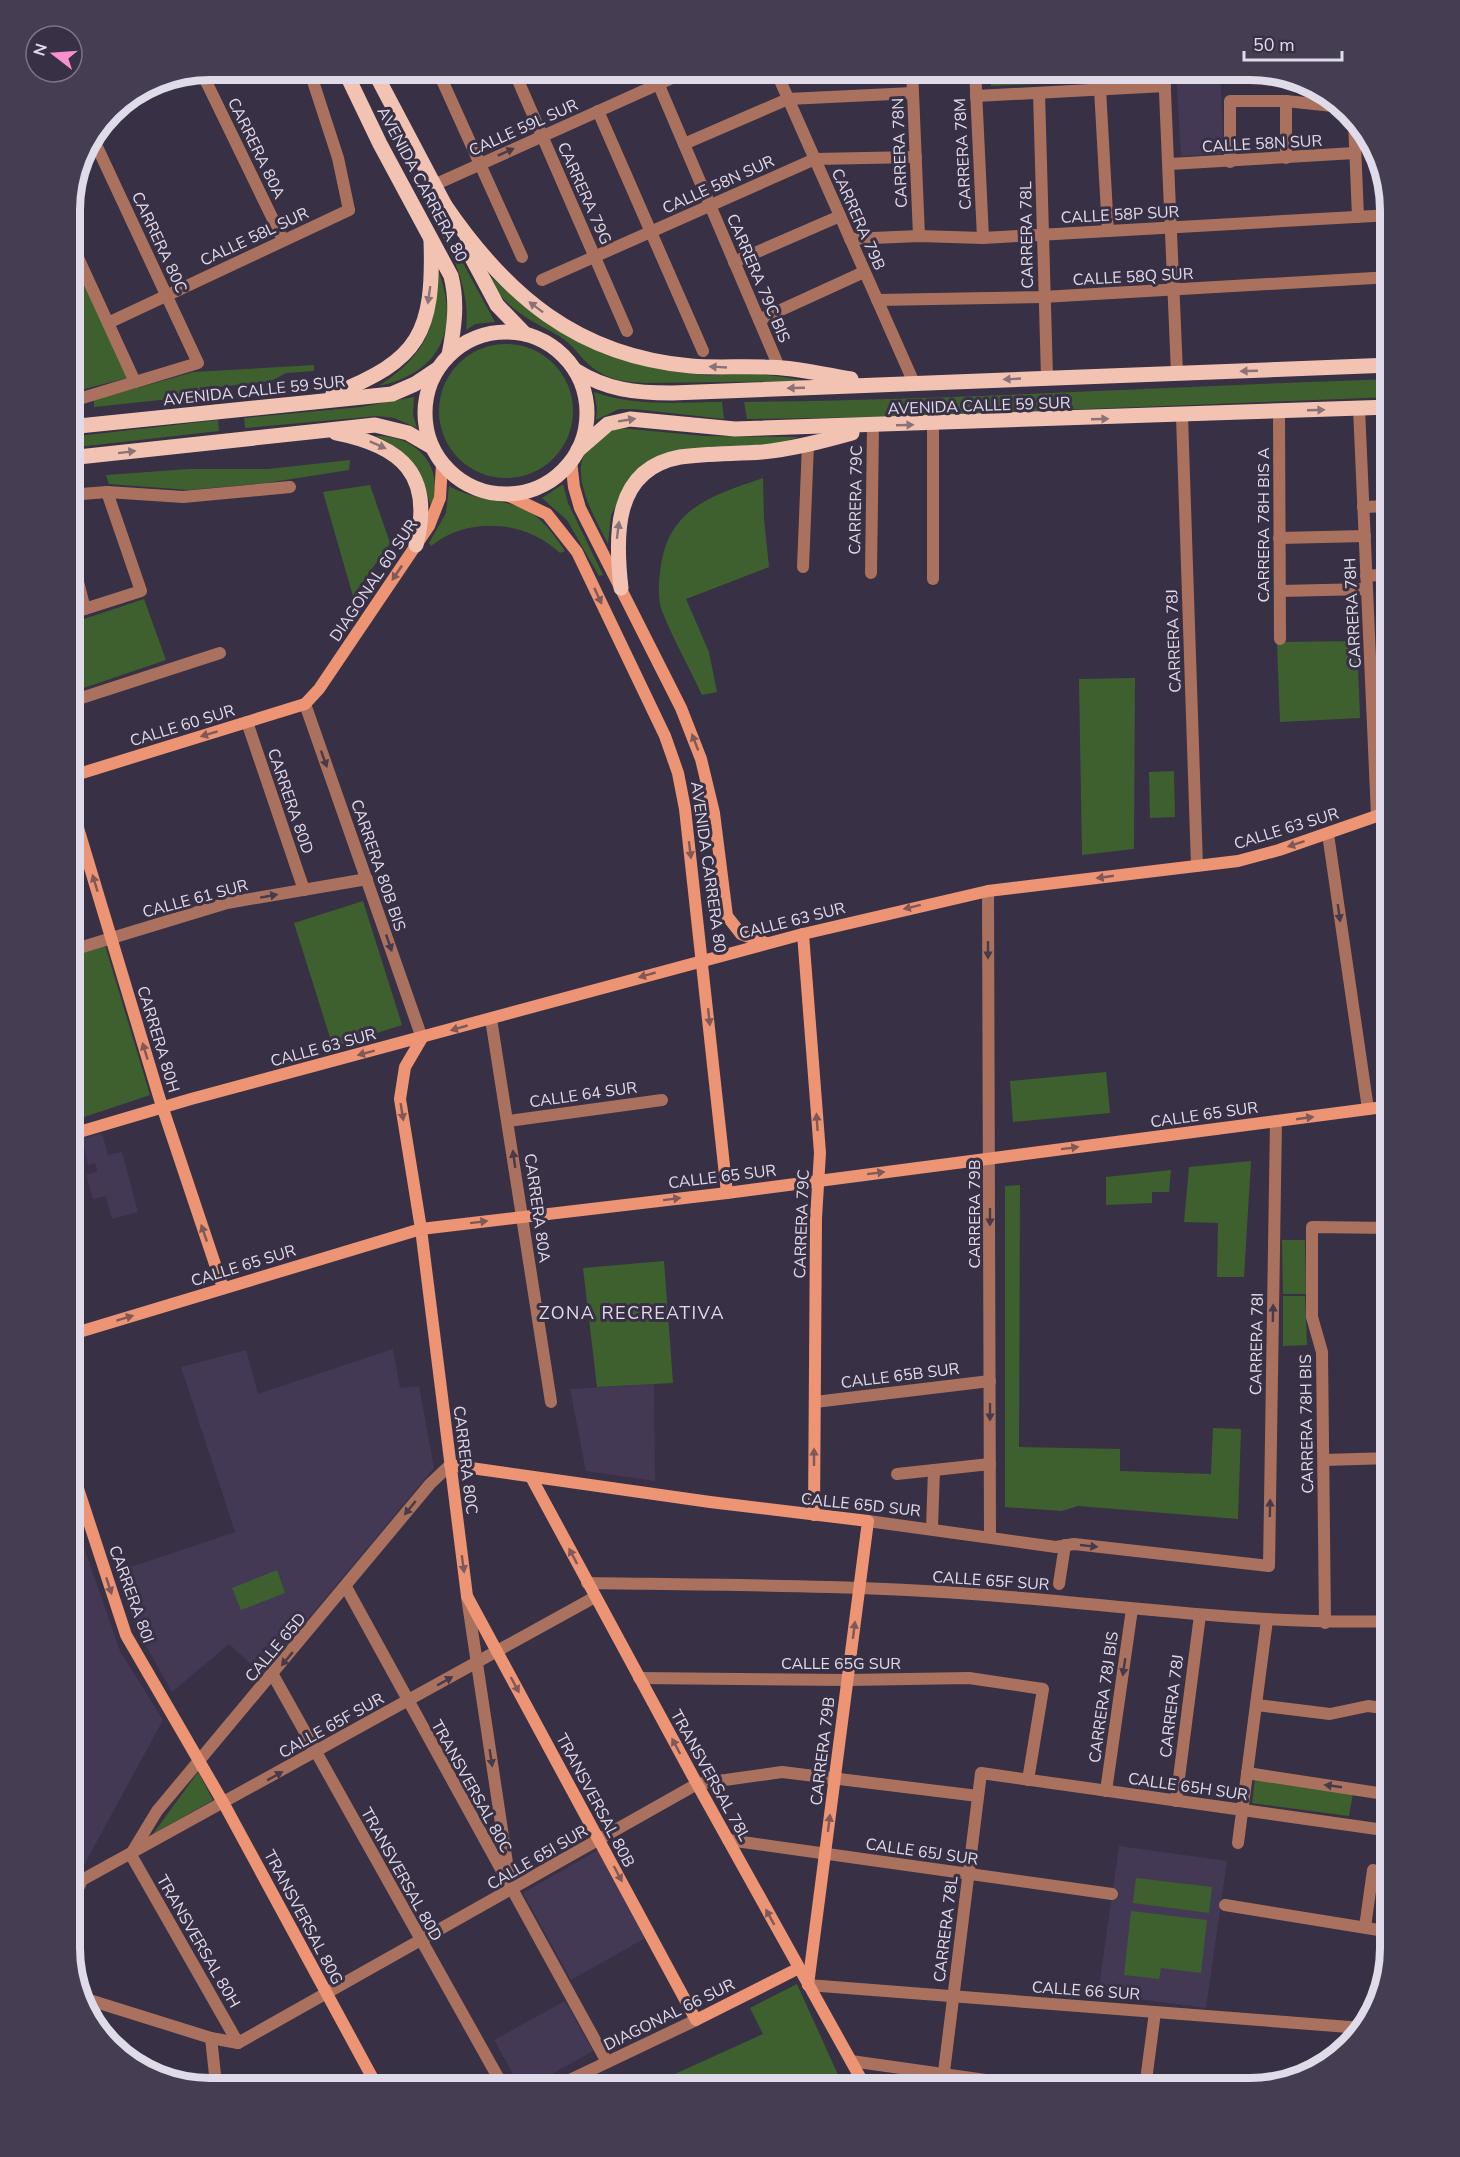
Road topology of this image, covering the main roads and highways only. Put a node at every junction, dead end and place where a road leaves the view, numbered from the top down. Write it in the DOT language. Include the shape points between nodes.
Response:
graph roads {
  1 [pos="349,80"];
  2 [pos="379,80"];
  3 [pos="444,204"];
  4 [pos="430,237"];
  5 [pos="525,334"];
  6 [pos="448,355"];
  7 [pos="1380,365"];
  8 [pos="437,369"];
  9 [pos="575,370"];
  10 [pos="880,385"];
  11 [pos="313,402"];
  12 [pos="1380,407"];
  13 [pos="80,426"];
  14 [pos="873,427"];
  15 [pos="321,430"];
  16 [pos="432,447"];
  17 [pos="575,455"];
  18 [pos="80,457"];
  19 [pos="416,545"];
  20 [pos="621,588"];
  1 -- 4 [label="main road, AVENIDA CARRERA 80"];
  2 -- 3 [label="main road, AVENIDA CARRERA 80"];
  3 -- 5 [label="main road, AVENIDA CARRERA 80" via="497,305"];
  10 -- 3 [label="main road, one-way" via="779,367 723,368 672,363 621,351 584,336 543,312 510,285 470,242"];
  4 -- 6 [label="main road, AVENIDA CARRERA 80" via="453,286 455,317"];
  4 -- 11 [label="main road, one-way" via="432,273 427,312 410,348 389,369"];
  5 -- 6 [label="main road" via="484,334"];
  5 -- 9 [label="main road" via="553,346"];
  6 -- 8 [label="main road"];
  7 -- 10 [label="main road, AVENIDA CALLE 59 SUR, one-way"];
  8 -- 11 [label="main road, AVENIDA CALLE 59 SUR" via="392,394"];
  8 -- 16 [label="main road" via="425,408"];
  10 -- 9 [label="main road, AVENIDA CALLE 59 SUR, one-way" via="635,393 607,387"];
  9 -- 17 [label="main road" via="587,407 585,431"];
  11 -- 13 [label="main road, AVENIDA CALLE 59 SUR"];
  14 -- 12 [label="main road, AVENIDA CALLE 59 SUR, one-way"];
  17 -- 14 [label="main road, AVENIDA CALLE 59 SUR, one-way" via="608,424 630,418 735,429"];
  20 -- 14 [label="main road, one-way" via="616,541 620,514 633,486 645,474 678,458 765,452"];
  15 -- 16 [label="main road" via="387,426"];
  18 -- 15 [label="main road, one-way"];
  15 -- 19 [label="main road, one-way" via="382,446 411,470 421,501"];
  16 -- 17 [label="main road" via="442,464 471,487 507,495 546,484"];
}
